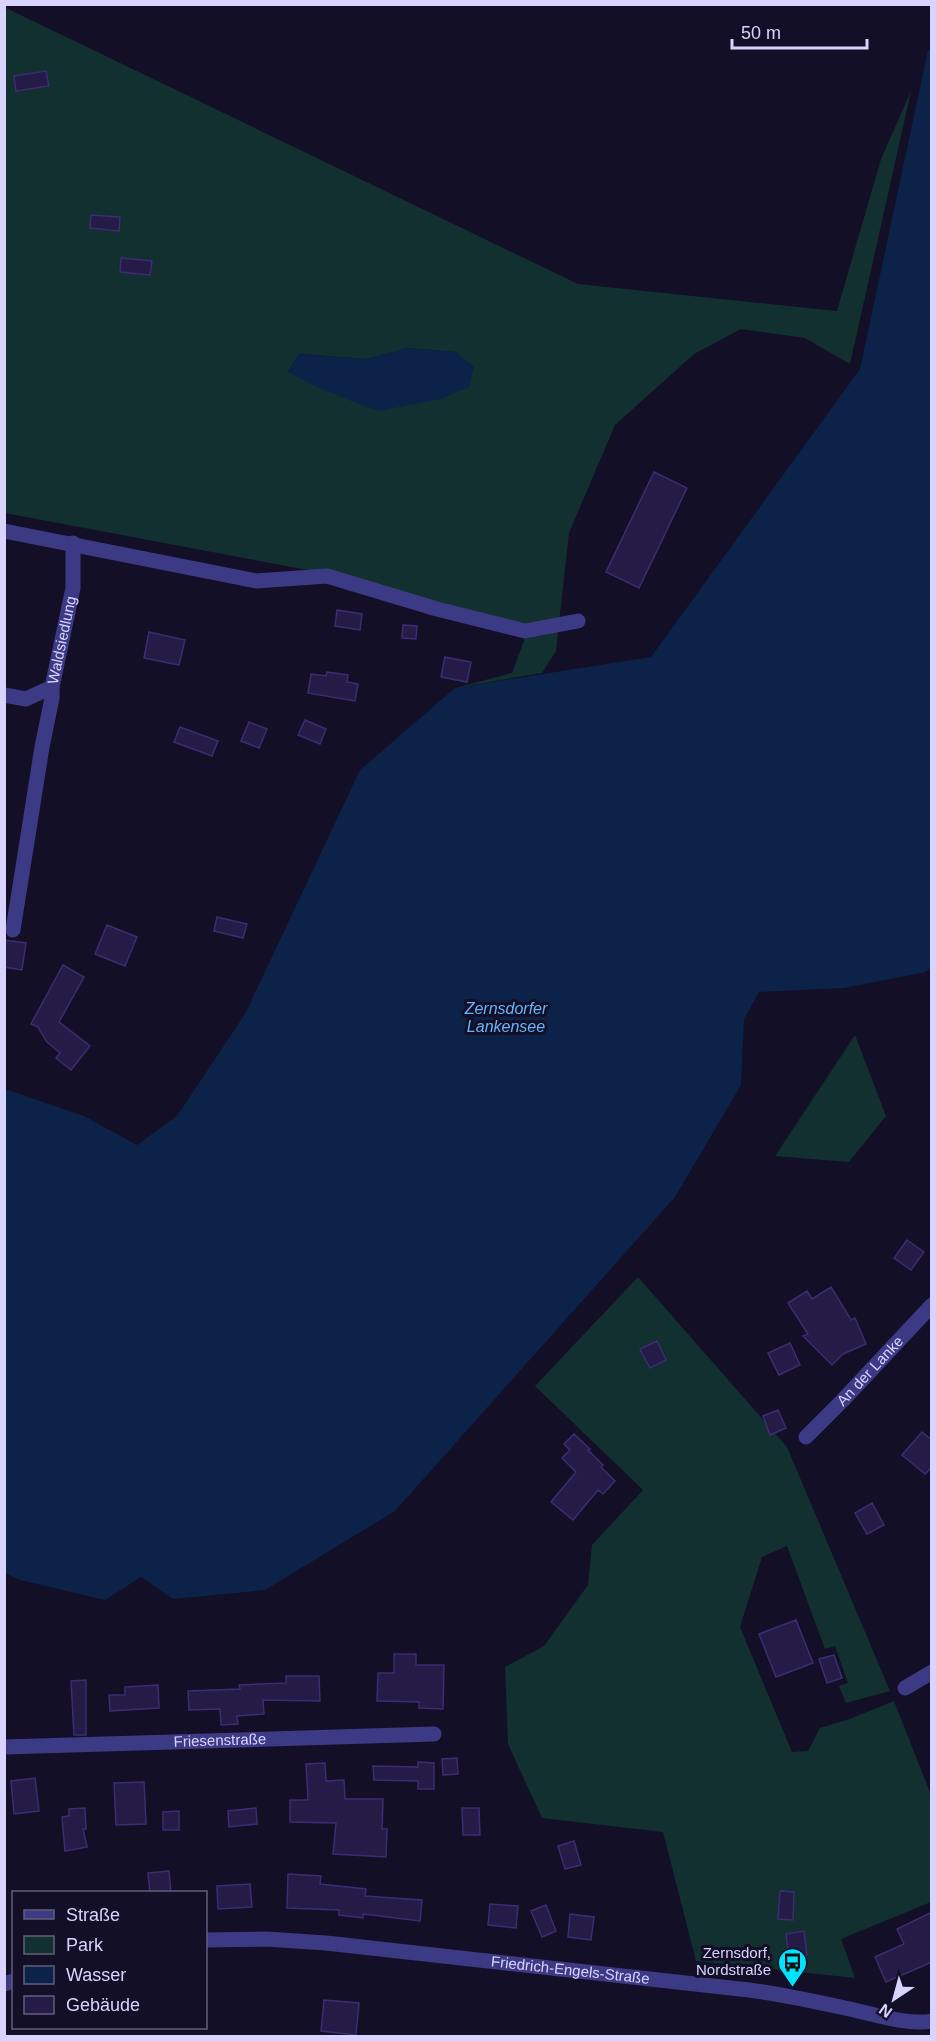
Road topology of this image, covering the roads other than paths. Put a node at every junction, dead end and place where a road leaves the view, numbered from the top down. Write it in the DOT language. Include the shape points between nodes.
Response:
graph roads {
  1 [pos="4,531"];
  2 [pos="73,543"];
  3 [pos="578,621"];
  4 [pos="52,687"];
  5 [pos="4,695"];
  6 [pos="13,930"];
  7 [pos="932,1305"];
  8 [pos="806,1437"];
  9 [pos="932,1672"];
  10 [pos="905,1688"];
  11 [pos="434,1734"];
  12 [pos="4,1747"];
  13 [pos="207,1940"];
  14 [pos="927,2027"];
  1 -- 2 [label="street"];
  2 -- 3 [label="street" via="256,581 327,576 525,631"];
  2 -- 4 [label="street, Waldsiedlung" via="73,588"];
  4 -- 5 [label="street, Waldsiedlung" via="26,699"];
  4 -- 6 [label="street"];
  7 -- 8 [label="street, An der Lanke"];
  9 -- 10 [label="street"];
  11 -- 12 [label="street, Friesenstraße"];
  13 -- 14 [label="street, Friedrich-Engels-Straße" via="326,1943 739,1989 797,1997"];
}
